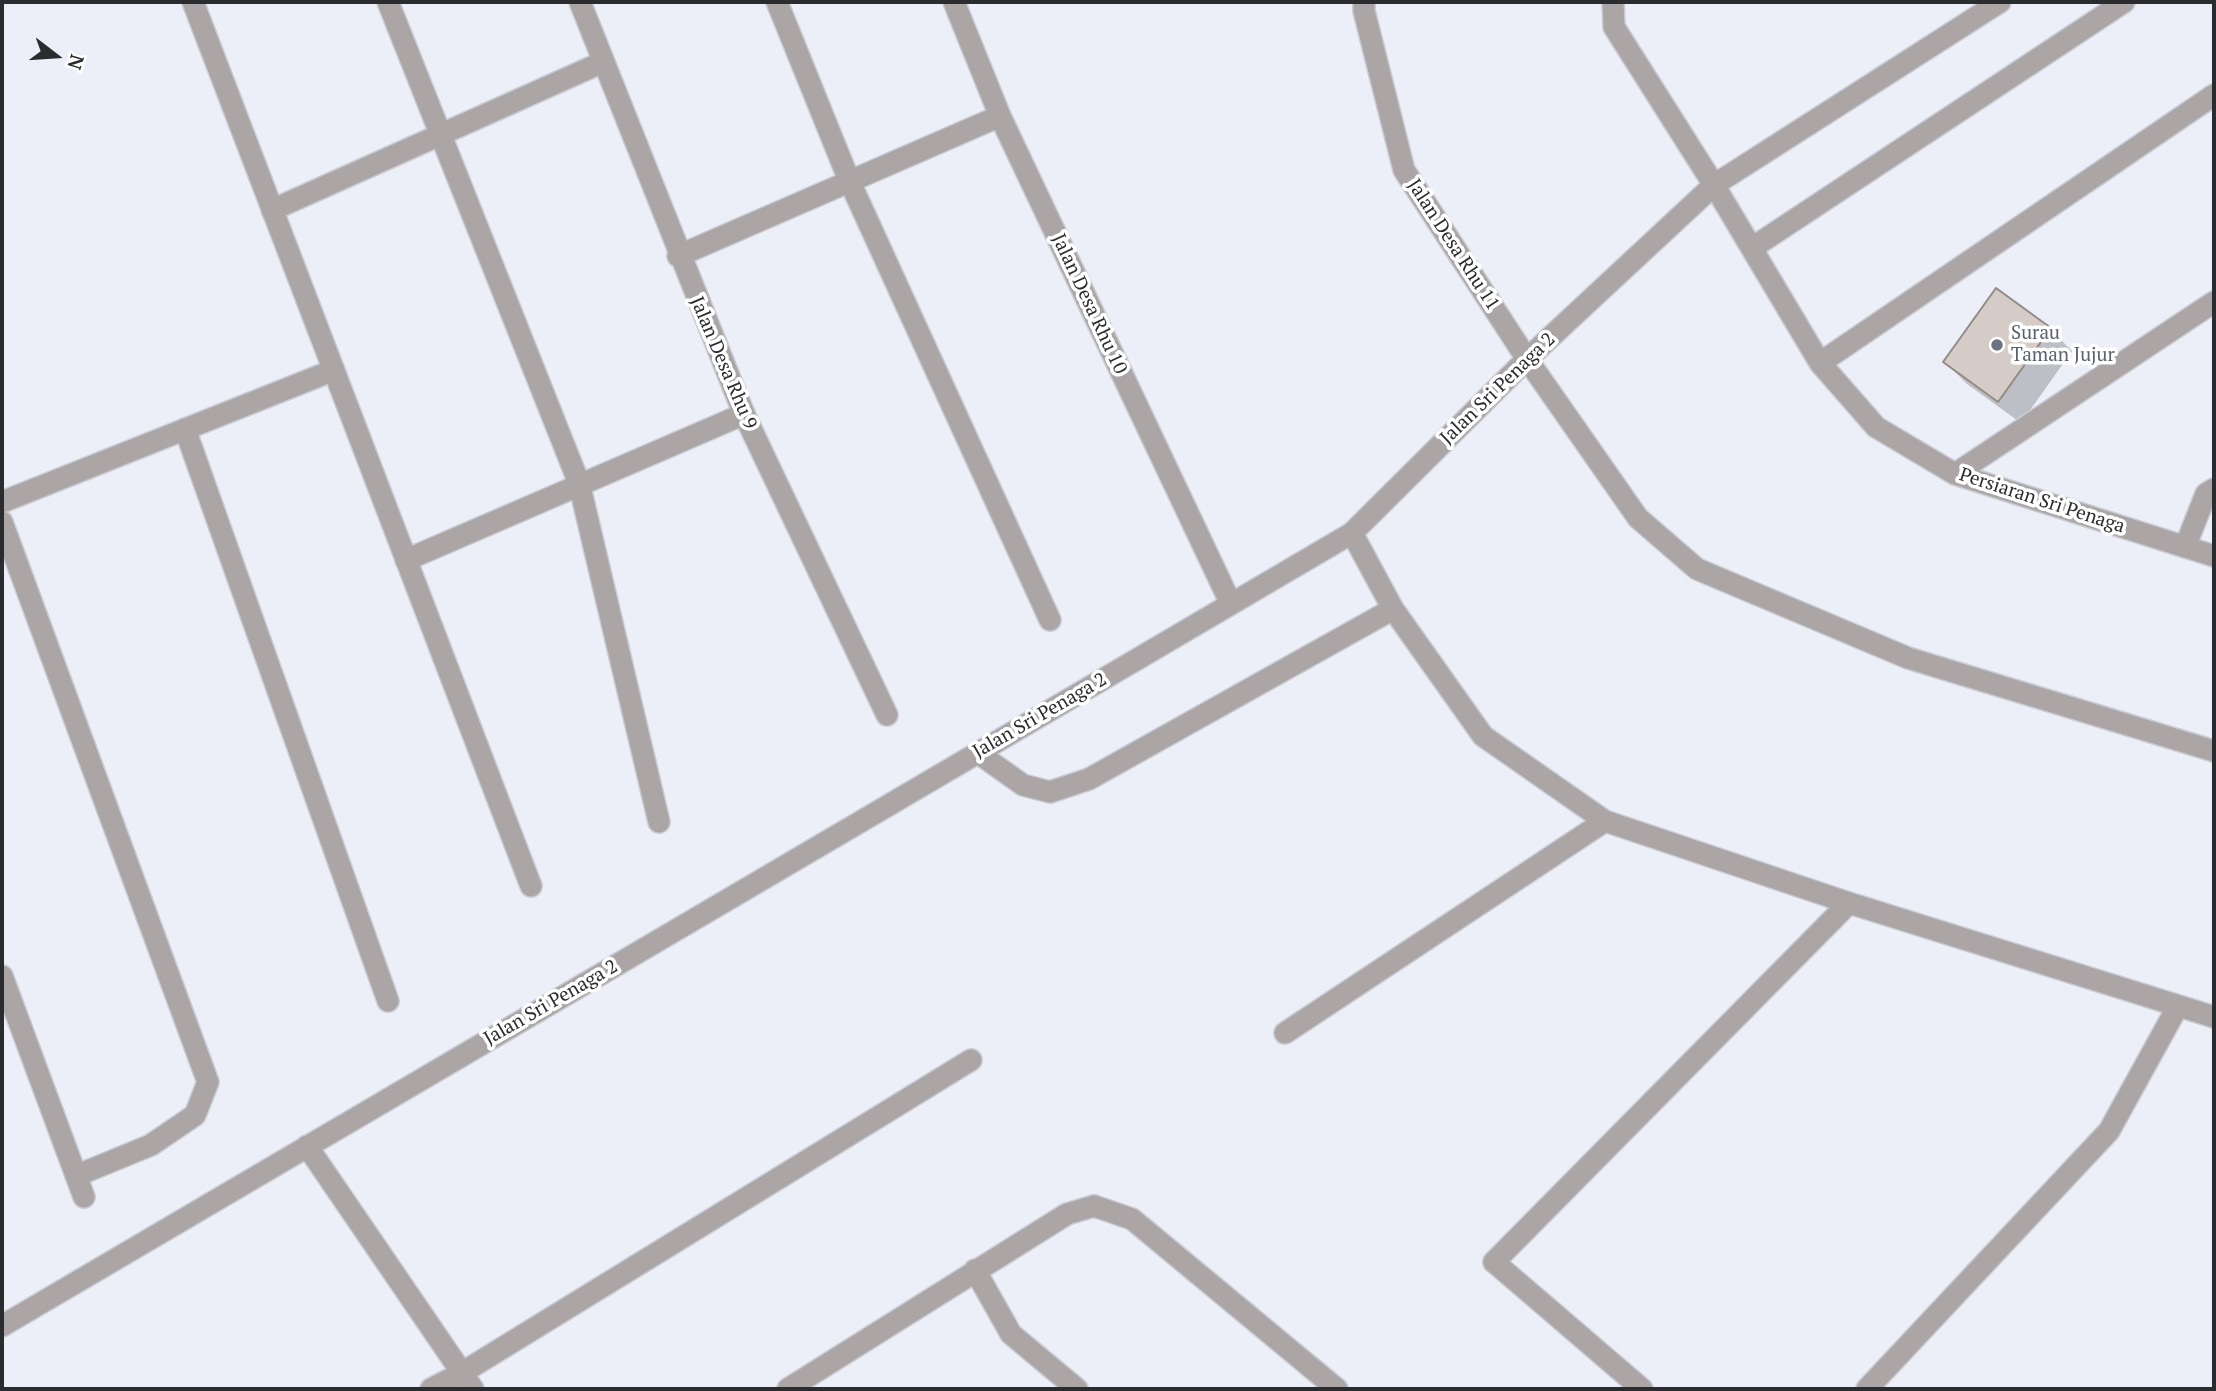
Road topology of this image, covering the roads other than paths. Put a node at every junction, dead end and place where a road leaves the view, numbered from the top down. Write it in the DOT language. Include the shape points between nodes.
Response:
graph roads {
  1 [pos="193,2"];
  2 [pos="388,2"];
  3 [pos="580,2"];
  4 [pos="777,2"];
  5 [pos="954,2"];
  6 [pos="1364,2"];
  7 [pos="1613,2"];
  8 [pos="2000,2"];
  9 [pos="2124,2"];
  10 [pos="603,62"];
  11 [pos="2214,95"];
  12 [pos="1000,116"];
  13 [pos="439,136"];
  14 [pos="849,180"];
  15 [pos="1714,185"];
  16 [pos="272,210"];
  17 [pos="1752,248"];
  18 [pos="678,256"];
  19 [pos="2214,302"];
  20 [pos="1527,359"];
  21 [pos="1820,363"];
  22 [pos="334,370"];
  23 [pos="744,414"];
  24 [pos="185,429"];
  25 [pos="1955,474"];
  26 [pos="579,483"];
  27 [pos="2214,489"];
  28 [pos="2,502"];
  29 [pos="2,522"];
  30 [pos="1352,533"];
  31 [pos="2185,547"];
  32 [pos="2214,556"];
  33 [pos="406,560"];
  34 [pos="1231,604"];
  35 [pos="1393,609"];
  36 [pos="1050,620"];
  37 [pos="887,715"];
  38 [pos="2214,751"];
  39 [pos="978,753"];
  40 [pos="1605,821"];
  41 [pos="659,822"];
  42 [pos="531,886"];
  43 [pos="1849,903"];
  44 [pos="2,976"];
  45 [pos="388,1001"];
  46 [pos="2178,1006"];
  47 [pos="2214,1017"];
  48 [pos="1285,1033"];
  49 [pos="971,1060"];
  50 [pos="307,1146"];
  51 [pos="78,1175"];
  52 [pos="84,1197"];
  53 [pos="975,1270"];
  54 [pos="2,1326"];
  55 [pos="467,1381"];
  56 [pos="431,1389"];
  57 [pos="789,1389"];
  58 [pos="1077,1389"];
  59 [pos="1337,1389"];
  60 [pos="1642,1389"];
  61 [pos="1867,1389"];
  1 -- 16 [label="street"];
  2 -- 13 [label="street"];
  3 -- 10 [label="street, Jalan Desa Rhu 9"];
  4 -- 14 [label="street"];
  5 -- 12 [label="street, Jalan Desa Rhu 10"];
  6 -- 20 [label="street, Jalan Desa Rhu 11" via="1405,170"];
  7 -- 15 [label="street, Persiaran Sri Penaga" via="1614,27"];
  8 -- 15 [label="street, Jalan Sri Penaga 2"];
  9 -- 17 [label="street"];
  10 -- 13 [label="street"];
  10 -- 18 [label="street, Jalan Desa Rhu 9"];
  11 -- 21 [label="street"];
  12 -- 14 [label="street"];
  12 -- 34 [label="street, Jalan Desa Rhu 10"];
  13 -- 16 [label="street"];
  13 -- 26 [label="street"];
  14 -- 18 [label="street"];
  14 -- 36 [label="street"];
  15 -- 17 [label="street, Persiaran Sri Penaga"];
  15 -- 20 [label="street, Jalan Sri Penaga 2"];
  16 -- 22 [label="street"];
  17 -- 21 [label="street, Persiaran Sri Penaga"];
  18 -- 23 [label="street, Jalan Desa Rhu 9"];
  19 -- 25 [label="street"];
  20 -- 30 [label="street, Jalan Sri Penaga 2"];
  20 -- 38 [label="street, Jalan Desa Rhu 11" via="1638,518 1697,569 1908,658"];
  21 -- 25 [label="street, Persiaran Sri Penaga" via="1876,427"];
  22 -- 24 [label="street"];
  22 -- 33 [label="street"];
  23 -- 26 [label="street"];
  23 -- 37 [label="street, Jalan Desa Rhu 9"];
  24 -- 28 [label="street"];
  24 -- 45 [label="street"];
  25 -- 31 [label="street, Persiaran Sri Penaga"];
  26 -- 33 [label="street"];
  26 -- 41 [label="street"];
  27 -- 31 [label="street" via="2206,494"];
  29 -- 51 [label="street" via="208,1082 195,1115 151,1145"];
  30 -- 34 [label="street, Jalan Sri Penaga 2"];
  30 -- 35 [label="street"];
  31 -- 32 [label="street, Persiaran Sri Penaga"];
  33 -- 42 [label="street"];
  34 -- 39 [label="street, Jalan Sri Penaga 2"];
  35 -- 39 [label="street" via="1089,779 1050,792 1023,785"];
  35 -- 40 [label="street" via="1483,736"];
  39 -- 50 [label="street, Jalan Sri Penaga 2"];
  40 -- 43 [label="street"];
  40 -- 48 [label="street"];
  43 -- 46 [label="street"];
  43 -- 60 [label="street" via="1494,1262"];
  44 -- 51 [label="street"];
  46 -- 47 [label="street"];
  46 -- 61 [label="street" via="2109,1131"];
  49 -- 55 [label="street"];
  50 -- 54 [label="street, Jalan Sri Penaga 2"];
  50 -- 55 [label="street"];
  51 -- 52 [label="street"];
  53 -- 57 [label="street"];
  53 -- 58 [label="street" via="1012,1334"];
  53 -- 59 [label="street" via="1067,1214 1094,1206 1132,1219"];
  55 -- 56 [label="street"];
}
